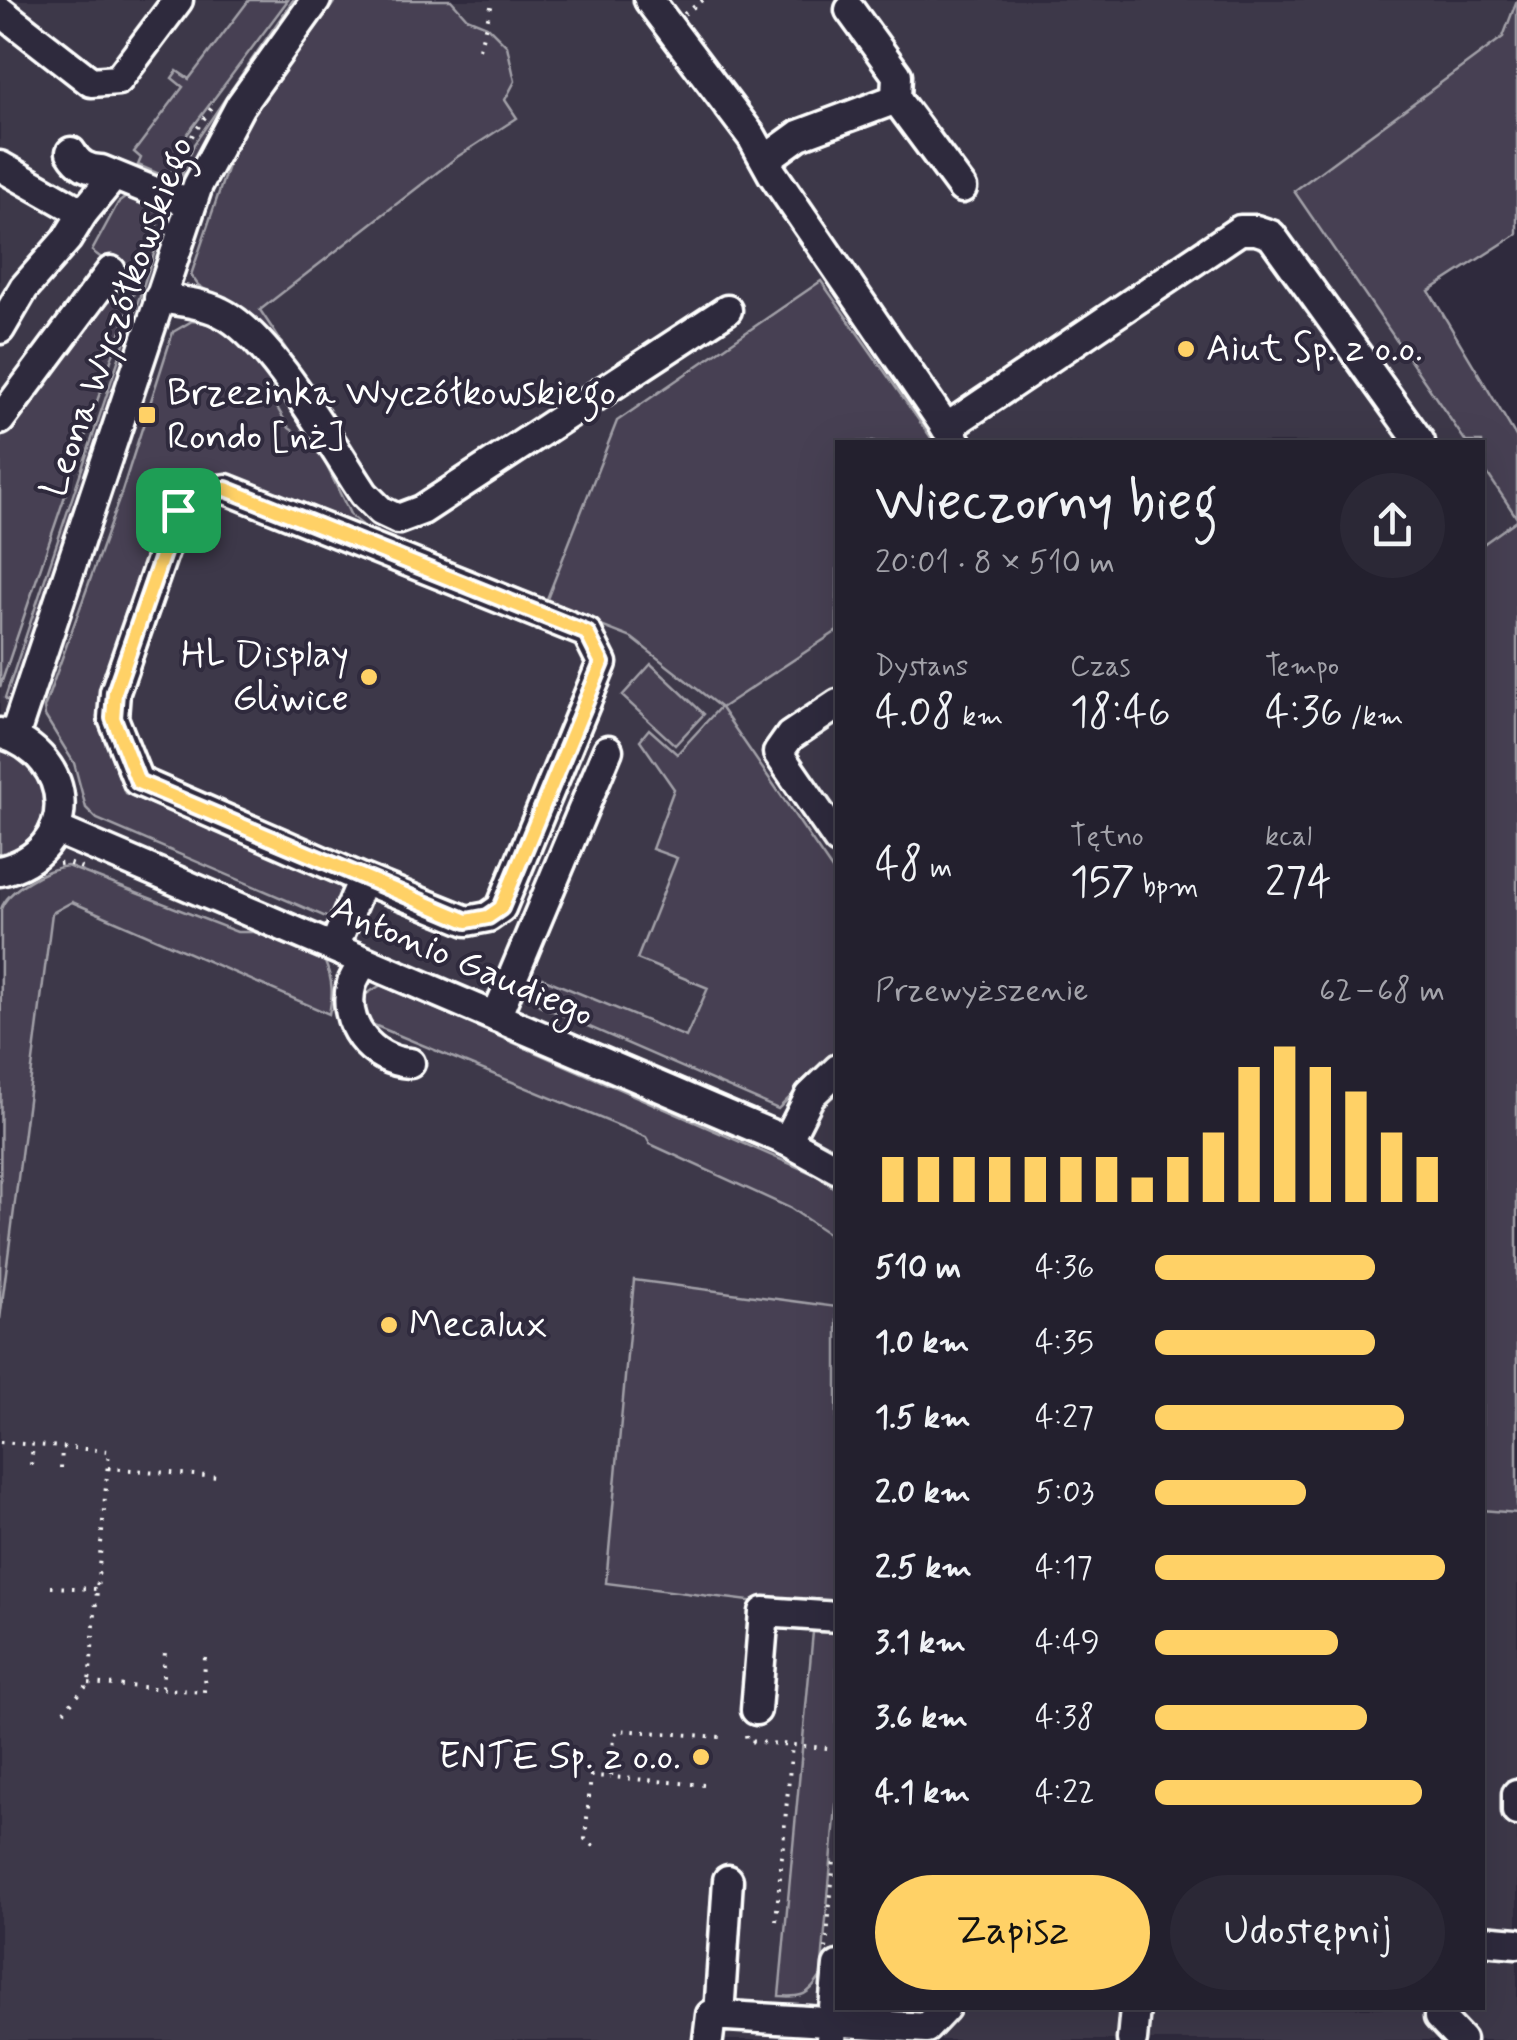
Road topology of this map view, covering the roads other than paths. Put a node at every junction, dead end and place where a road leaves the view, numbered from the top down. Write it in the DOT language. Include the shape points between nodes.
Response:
graph roads {
  1 [pos="178,0"];
  2 [pos="316,0"];
  3 [pos="649,0"];
  4 [pos="850,10"];
  5 [pos="0,12"];
  6 [pos="896,99"];
  7 [pos="766,159"];
  8 [pos="0,166"];
  9 [pos="962,188"];
  10 [pos="192,202"];
  11 [pos="82,213"];
  12 [pos="111,271"];
  13 [pos="159,298"];
  14 [pos="727,310"];
  15 [pos="0,329"];
  16 [pos="0,420"];
  17 [pos="951,435"];
  18 [pos="1419,440"];
  19 [pos="835,706"];
  20 [pos="7,735"];
  21 [pos="608,750"];
  22 [pos="55,829"];
  23 [pos="835,836"];
  24 [pos="0,871"];
  25 [pos="363,879"];
  26 [pos="334,947"];
  27 [pos="363,961"];
  28 [pos="496,1017"];
  29 [pos="410,1063"];
  30 [pos="835,1072"];
  31 [pos="786,1141"];
  32 [pos="835,1167"];
  33 [pos="835,1618"];
  34 [pos="751,1722"];
  35 [pos="1517,1794"];
  36 [pos="1517,1812"];
  37 [pos="728,1880"];
  38 [pos="1485,1940"];
  39 [pos="1517,1943"];
  40 [pos="832,1958"];
  41 [pos="943,2010"];
  42 [pos="1136,2010"];
  43 [pos="1440,2010"];
  44 [pos="714,2028"];
  45 [pos="832,2031"];
  46 [pos="1132,2040"];
  47 [pos="1461,2040"];
  1 -- 5 [label="street" via="118,80 92,82"];
  2 -- 10 [label="street, Leona Wyczółkowskiego" via="240,106"];
  3 -- 7 [label="street"];
  4 -- 6 [label="street" via="897,74"];
  6 -- 7 [label="street" via="799,135"];
  6 -- 9 [label="street"];
  7 -- 17 [label="street"];
  8 -- 11 [label="street"];
  10 -- 11 [label="street" via="107,174"];
  10 -- 13 [label="street, Leona Wyczółkowskiego"];
  11 -- 15 [label="street"];
  12 -- 16 [label="street"];
  13 -- 14 [label="street" via="219,311 244,328 364,494 398,519 422,510"];
  13 -- 20 [label="street, Leona Wyczółkowskiego"];
  17 -- 18 [label="street" via="1240,230 1256,230 1271,235"];
  19 -- 23 [label="street" via="790,736 778,753"];
  20 -- 22 [label="street" via="39,753 55,778"];
  21 -- 28 [label="street"];
  22 -- 24 [label="street" via="40,852"];
  22 -- 26 [label="street, Antonio Gaudiego"];
  25 -- 25 [label="street" via="138,782 113,718 115,692 178,510 198,493 226,489 587,633 596,647 602,663 501,908 467,921"];
  25 -- 26 [label="street"];
  26 -- 27 [label="street, Antonio Gaudiego"];
  27 -- 28 [label="street, Antonio Gaudiego"];
  27 -- 29 [label="street" via="351,986 362,1041 393,1062"];
  28 -- 31 [label="street, Antonio Gaudiego"];
  30 -- 31 [label="street" via="810,1096"];
  31 -- 32 [label="street, Antonio Gaudiego"];
  33 -- 34 [label="street" via="764,1612"];
  35 -- 36 [label="street"];
  37 -- 44 [label="street"];
  38 -- 39 [label="street"];
  40 -- 45 [label="street"];
  41 -- 45 [label="street" via="926,2028"];
  42 -- 46 [label="street"];
  43 -- 47 [label="street"];
  44 -- 45 [label="street"];
}
